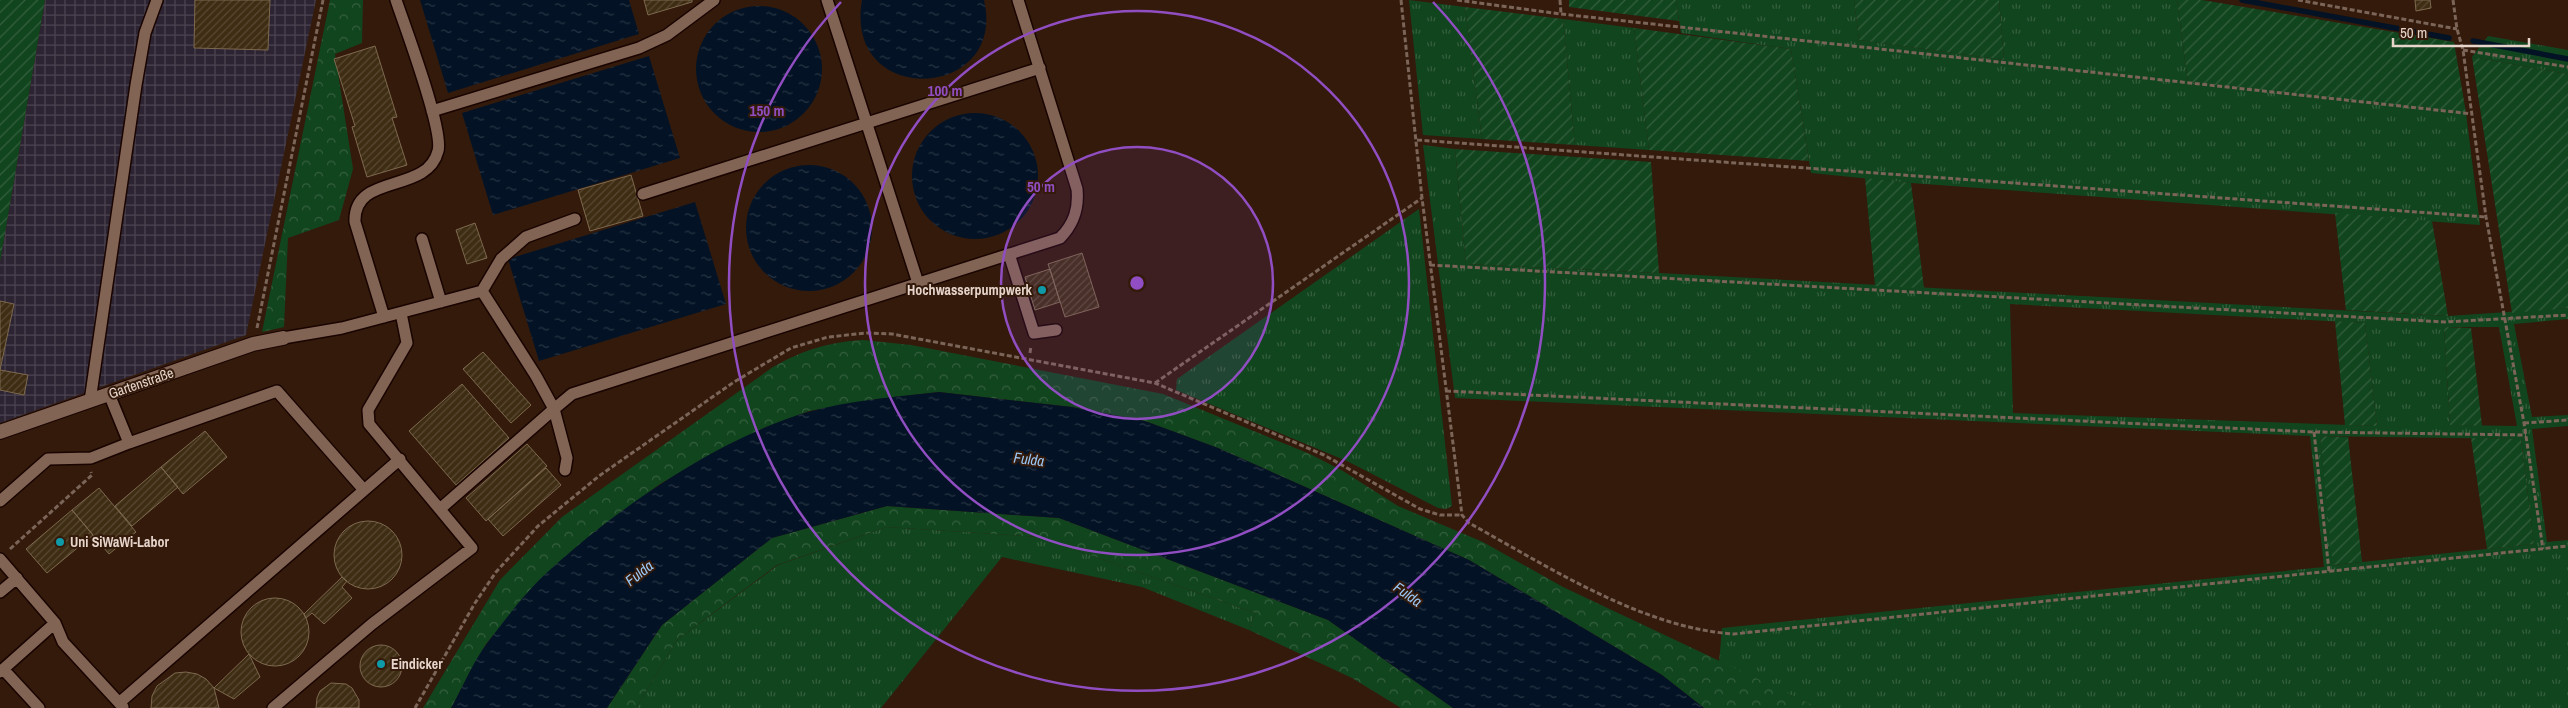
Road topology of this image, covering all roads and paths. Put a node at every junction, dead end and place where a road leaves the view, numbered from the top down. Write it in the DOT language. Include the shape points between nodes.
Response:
graph roads {
  1 [pos="157,0"];
  2 [pos="323,0"];
  3 [pos="396,0"];
  4 [pos="714,0"];
  5 [pos="827,0"];
  6 [pos="1018,0"];
  7 [pos="1401,0"];
  8 [pos="1457,0"];
  9 [pos="1560,0"];
  10 [pos="2298,0"];
  11 [pos="2454,0"];
  12 [pos="1561,14"];
  13 [pos="2457,29"];
  14 [pos="2464,50"];
  15 [pos="1040,68"];
  16 [pos="2568,68"];
  17 [pos="432,111"];
  18 [pos="2473,114"];
  19 [pos="867,123"];
  20 [pos="1417,140"];
  21 [pos="643,194"];
  22 [pos="1422,198"];
  23 [pos="2486,217"];
  24 [pos="575,219"];
  25 [pos="422,239"];
  26 [pos="1009,254"];
  27 [pos="1430,265"];
  28 [pos="918,283"];
  29 [pos="482,291"];
  30 [pos="441,302"];
  31 [pos="401,313"];
  32 [pos="2568,315"];
  33 [pos="384,317"];
  34 [pos="2506,320"];
  35 [pos="1056,330"];
  36 [pos="283,338"];
  37 [pos="253,344"];
  38 [pos="1154,383"];
  39 [pos="1446,391"];
  40 [pos="109,394"];
  41 [pos="90,401"];
  42 [pos="554,409"];
  43 [pos="2568,420"];
  44 [pos="2524,423"];
  45 [pos="0,432"];
  46 [pos="2314,432"];
  47 [pos="2526,435"];
  48 [pos="129,443"];
  49 [pos="91,458"];
  50 [pos="400,459"];
  51 [pos="564,470"];
  52 [pos="364,490"];
  53 [pos="0,501"];
  54 [pos="440,508"];
  55 [pos="1462,516"];
  56 [pos="2568,546"];
  57 [pos="2543,549"];
  58 [pos="4,555"];
  59 [pos="2329,571"];
  60 [pos="17,578"];
  61 [pos="0,592"];
  62 [pos="55,623"];
  63 [pos="2,670"];
  64 [pos="121,705"];
  65 [pos="38,708"];
  66 [pos="273,708"];
  67 [pos="415,708"];
  1 -- 41 [label="lane" via="145,33 136,85"];
  2 -- 37 [label="path"];
  3 -- 17 [label="lane"];
  4 -- 17 [label="lane" via="667,35 639,48"];
  5 -- 19 [label="lane"];
  6 -- 15 [label="lane"];
  7 -- 20 [label="path"];
  8 -- 12 [label="path"];
  9 -- 12 [label="path"];
  10 -- 13 [label="path"];
  11 -- 13 [label="path"];
  12 -- 18 [label="path"];
  13 -- 14 [label="path"];
  14 -- 16 [label="path"];
  14 -- 18 [label="path"];
  15 -- 19 [label="lane"];
  15 -- 26 [label="lane" via="1077,189 1078,204 1071,228 1060,238"];
  17 -- 33 [label="lane" via="439,141 438,151 428,169 364,196 355,213"];
  18 -- 23 [label="path"];
  19 -- 21 [label="lane"];
  19 -- 28 [label="lane"];
  20 -- 22 [label="path"];
  20 -- 23 [label="path"];
  22 -- 27 [label="path"];
  22 -- 38 [label="path"];
  23 -- 34 [label="path"];
  24 -- 29 [label="lane" via="526,237 501,259"];
  25 -- 30 [label="lane"];
  26 -- 28 [label="lane"];
  26 -- 35 [label="lane" via="1034,333"];
  27 -- 34 [label="path" via="2445,322"];
  27 -- 39 [label="path"];
  28 -- 42 [label="lane" via="572,394"];
  29 -- 30 [label="lane"];
  29 -- 42 [label="lane"];
  30 -- 31 [label="lane"];
  31 -- 33 [label="lane"];
  31 -- 50 [label="lane" via="406,343 404,350 368,410 367,417 369,424"];
  32 -- 34 [label="path"];
  33 -- 36 [label="lane"];
  34 -- 44 [label="path"];
  36 -- 37 [label="street, Gartenstraße"];
  37 -- 40 [label="street, Gartenstraße"];
  38 -- 55 [label="path" via="1324,455 1420,509 1440,515"];
  38 -- 67 [label="path" via="892,334 828,337 791,348 711,397 599,476 538,526 496,572 474,604"];
  39 -- 46 [label="path"];
  39 -- 55 [label="path"];
  40 -- 41 [label="street, Gartenstraße"];
  40 -- 48 [label="lane"];
  41 -- 45 [label="street, Gartenstraße"];
  42 -- 51 [label="lane" via="567,458"];
  42 -- 54 [label="lane"];
  43 -- 44 [label="path"];
  44 -- 47 [label="path"];
  46 -- 47 [label="path"];
  46 -- 59 [label="path"];
  47 -- 57 [label="path"];
  48 -- 49 [label="lane"];
  48 -- 52 [label="lane" via="277,391"];
  49 -- 53 [label="lane" via="48,459"];
  49 -- 58 [label="path" via="92,475"];
  50 -- 52 [label="lane"];
  50 -- 54 [label="lane"];
  52 -- 64 [label="lane"];
  54 -- 66 [label="lane" via="472,548 372,624"];
  55 -- 59 [label="path" via="1469,523 1568,578 1656,618 1691,629 1734,634"];
  56 -- 57 [label="path"];
  57 -- 59 [label="path"];
  58 -- 60 [label="lane"];
  60 -- 61 [label="lane"];
  60 -- 62 [label="lane"];
  62 -- 63 [label="lane"];
  62 -- 64 [label="lane" via="63,642"];
  63 -- 65 [label="lane"];
}
